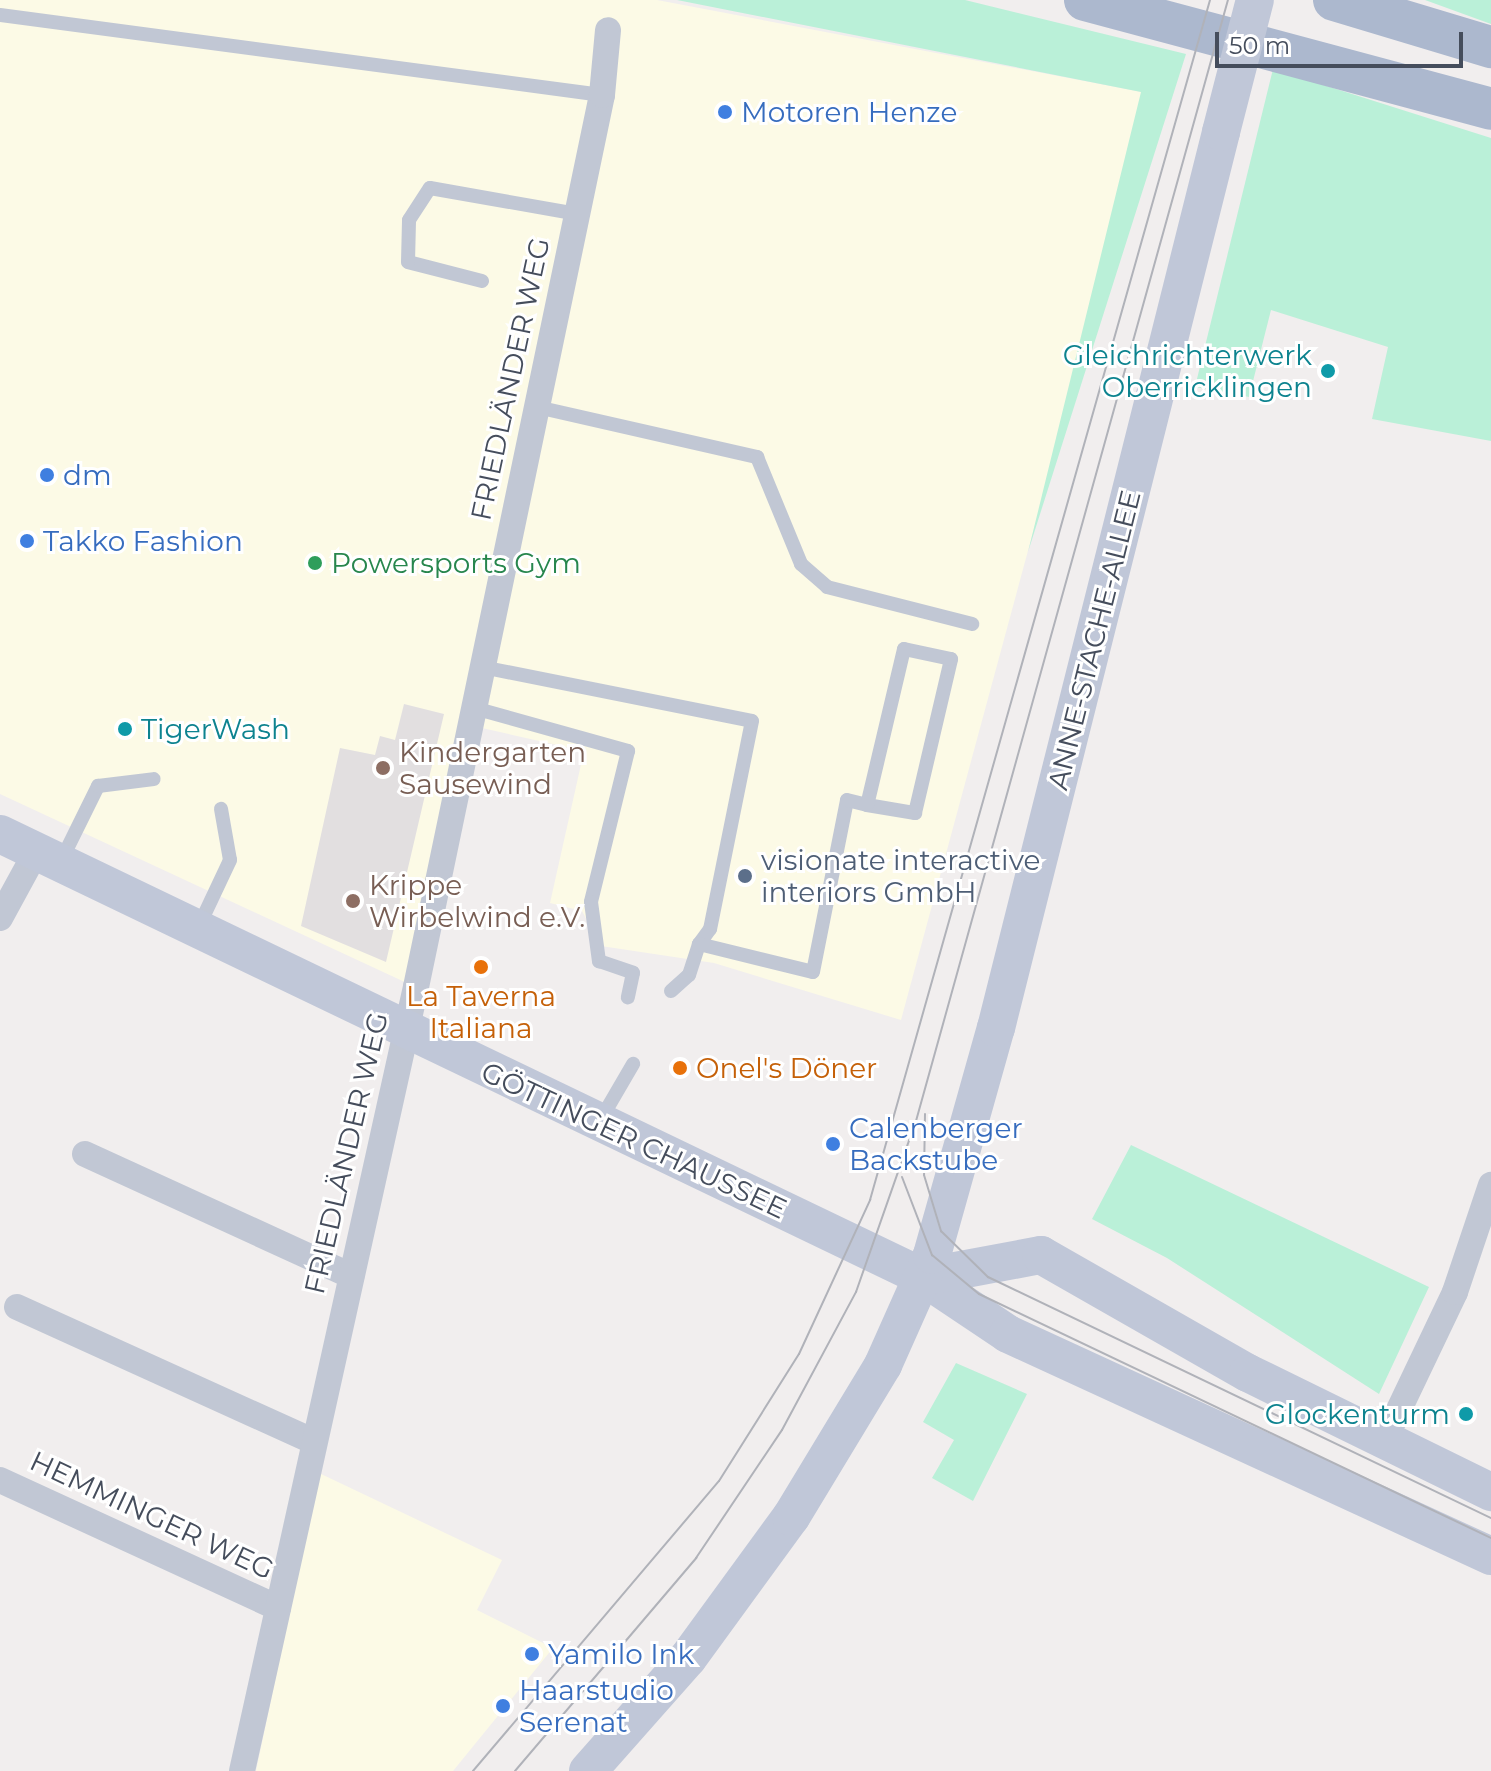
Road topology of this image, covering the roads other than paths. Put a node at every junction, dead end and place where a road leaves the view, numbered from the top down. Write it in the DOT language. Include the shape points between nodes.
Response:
graph roads {
  1 [pos="1085,0"];
  2 [pos="1255,0"];
  3 [pos="1334,0"];
  4 [pos="0,15"];
  5 [pos="608,30"];
  6 [pos="1491,47"];
  7 [pos="602,95"];
  8 [pos="1491,109"];
  9 [pos="577,214"];
  10 [pos="482,281"];
  11 [pos="537,407"];
  12 [pos="972,624"];
  13 [pos="482,667"];
  14 [pos="474,708"];
  15 [pos="154,779"];
  16 [pos="867,805"];
  17 [pos="221,809"];
  18 [pos="0,834"];
  19 [pos="48,858"];
  20 [pos="0,918"];
  21 [pos="197,930"];
  22 [pos="699,944"];
  23 [pos="671,991"];
  24 [pos="628,997"];
  25 [pos="406,1031"];
  26 [pos="633,1064"];
  27 [pos="598,1125"];
  28 [pos="85,1154"];
  29 [pos="1491,1185"];
  30 [pos="351,1276"];
  31 [pos="923,1277"];
  32 [pos="17,1307"];
  33 [pos="1384,1441"];
  34 [pos="314,1442"];
  35 [pos="0,1480"];
  36 [pos="1491,1492"];
  37 [pos="1491,1556"];
  38 [pos="278,1608"];
  39 [pos="242,1771"];
  40 [pos="588,1771"];
  1 -- 8 [label="main road"];
  2 -- 31 [label="street, ANNE-STACHE-ALLEE, bridge" via="996,1028"];
  3 -- 6 [label="main road"];
  4 -- 7 [label="lane"];
  5 -- 7 [label="street, FRIEDLÄNDER WEG"];
  7 -- 9 [label="street, FRIEDLÄNDER WEG"];
  9 -- 10 [label="lane" via="430,188 409,220 408,262"];
  9 -- 11 [label="street, FRIEDLÄNDER WEG"];
  11 -- 12 [label="lane" via="757,457 801,564 827,587"];
  11 -- 13 [label="street, FRIEDLÄNDER WEG"];
  13 -- 14 [label="street, FRIEDLÄNDER WEG"];
  13 -- 22 [label="lane" via="752,721 710,929"];
  14 -- 24 [label="lane" via="628,751 591,902 599,961 633,973"];
  14 -- 25 [label="street, FRIEDLÄNDER WEG"];
  15 -- 19 [label="lane" via="98,786"];
  16 -- 16 [label="lane" via="904,649 951,659 915,813"];
  16 -- 22 [label="lane" via="847,800 813,972"];
  17 -- 21 [label="lane" via="230,860"];
  18 -- 19 [label="street, GÖTTINGER CHAUSSEE"];
  19 -- 20 [label="street"];
  19 -- 21 [label="street, GÖTTINGER CHAUSSEE"];
  21 -- 25 [label="street, GÖTTINGER CHAUSSEE"];
  22 -- 23 [label="lane" via="689,975"];
  25 -- 27 [label="street, GÖTTINGER CHAUSSEE"];
  25 -- 30 [label="street, FRIEDLÄNDER WEG"];
  26 -- 27 [label="lane"];
  27 -- 31 [label="street, GÖTTINGER CHAUSSEE"];
  28 -- 30 [label="street"];
  29 -- 33 [label="street" via="1455,1292"];
  30 -- 34 [label="street, FRIEDLÄNDER WEG"];
  31 -- 33 [label="street" via="1041,1255"];
  31 -- 37 [label="street, GÖTTINGER CHAUSSEE" via="1008,1334"];
  31 -- 40 [label="street, ANNE-STACHE-ALLEE" via="883,1365 791,1517 688,1658"];
  32 -- 34 [label="street"];
  33 -- 36 [label="street"];
  34 -- 38 [label="street, FRIEDLÄNDER WEG"];
  35 -- 38 [label="street, HEMMINGER WEG"];
  38 -- 39 [label="street, FRIEDLÄNDER WEG"];
}
